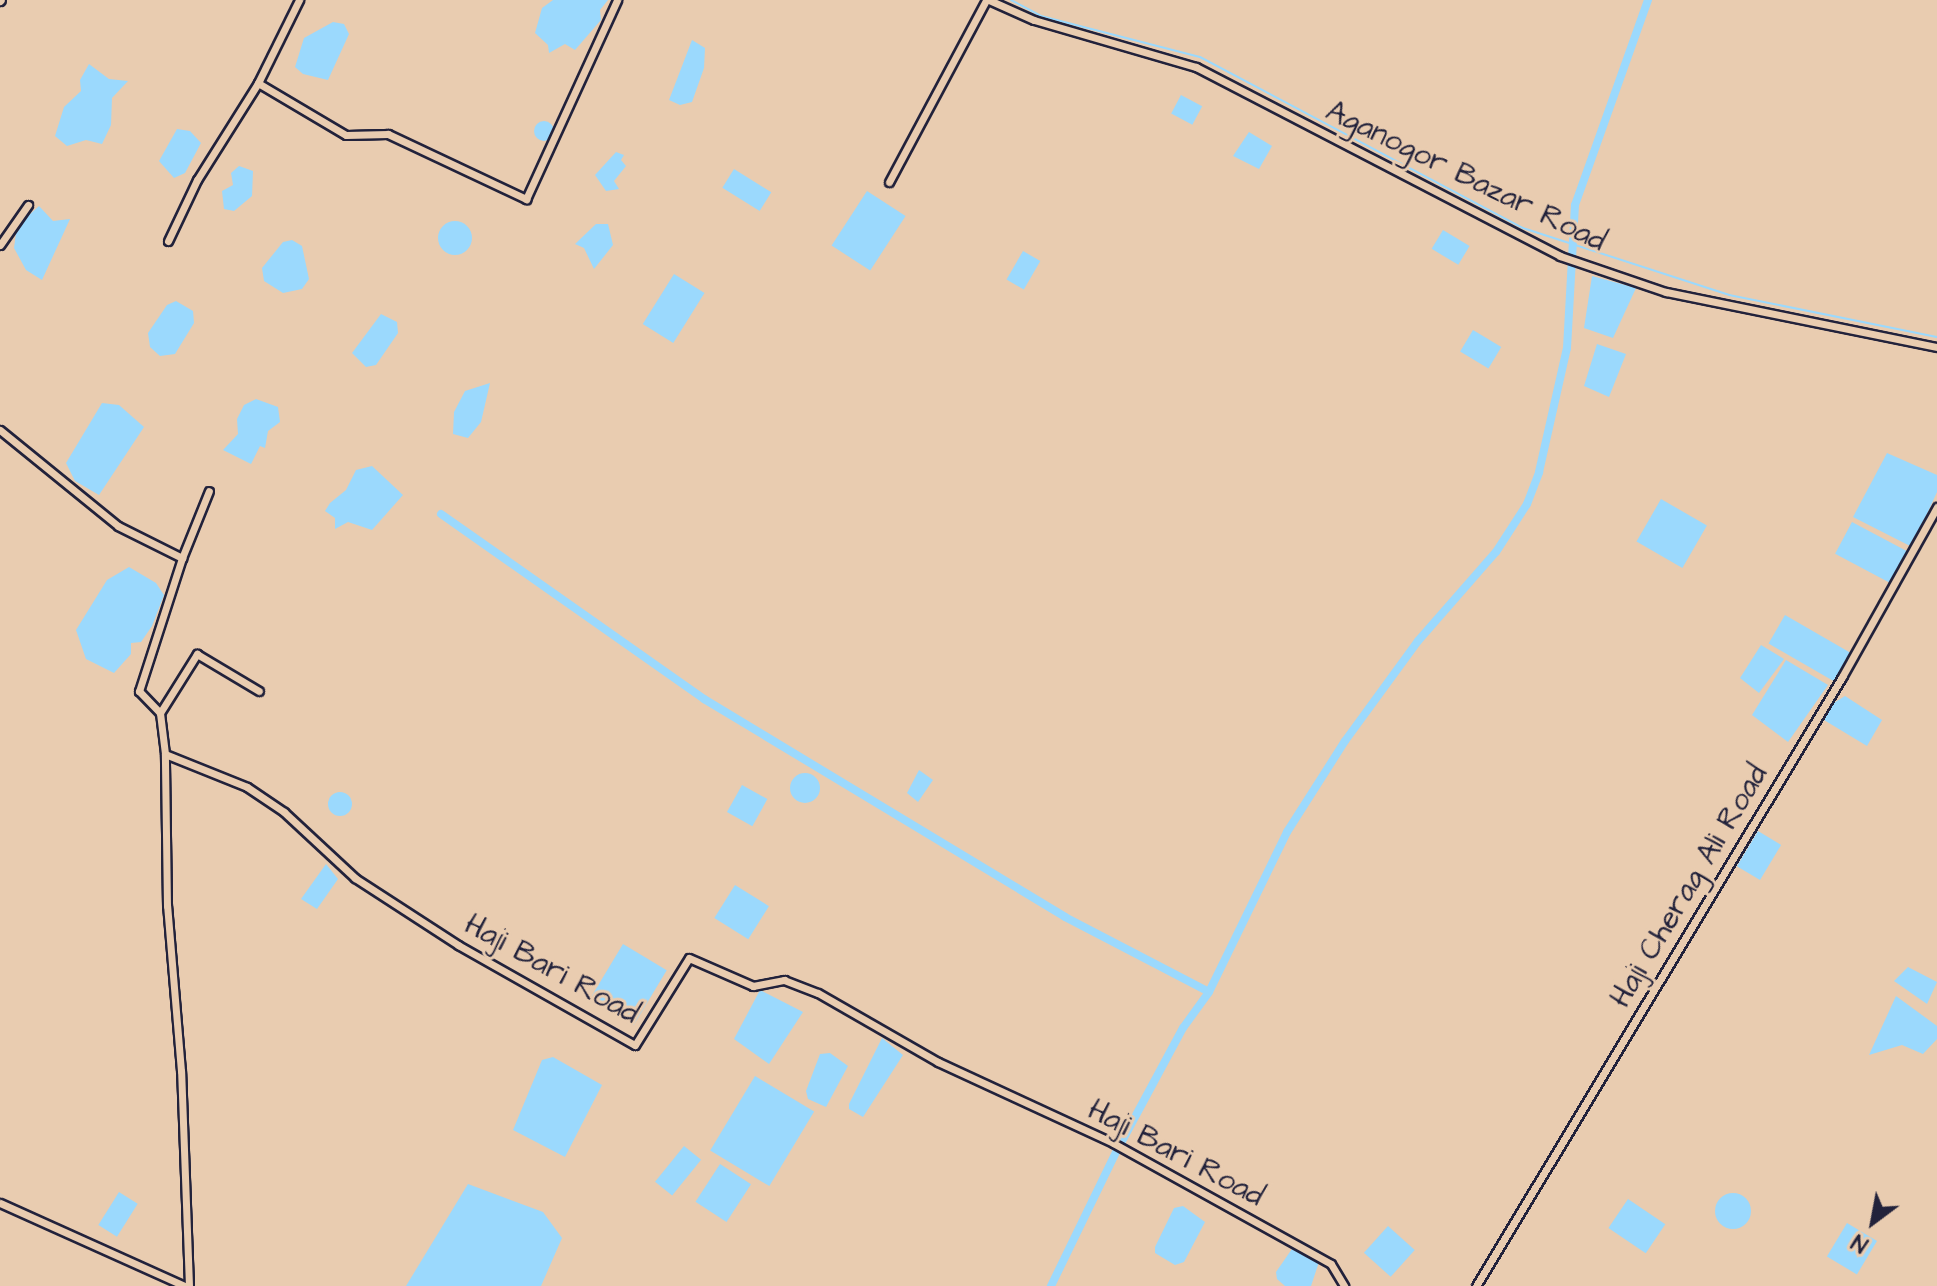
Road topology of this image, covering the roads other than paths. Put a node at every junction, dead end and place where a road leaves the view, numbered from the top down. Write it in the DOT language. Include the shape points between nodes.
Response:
graph roads {
  1 [pos="299,0"];
  2 [pos="617,0"];
  3 [pos="987,0"];
  4 [pos="258,83"];
  5 [pos="889,182"];
  6 [pos="28,205"];
  7 [pos="168,241"];
  8 [pos="0,245"];
  9 [pos="1937,347"];
  10 [pos="0,430"];
  11 [pos="209,491"];
  12 [pos="1937,507"];
  13 [pos="182,558"];
  14 [pos="259,691"];
  15 [pos="160,713"];
  16 [pos="165,754"];
  17 [pos="0,1203"];
  18 [pos="187,1286"];
  19 [pos="1344,1286"];
  20 [pos="1476,1286"];
  1 -- 4 [label="street"];
  2 -- 4 [label="street" via="526,199 388,134 346,135"];
  3 -- 5 [label="street"];
  3 -- 9 [label="street, Aganogor Bazar Road" via="1034,20 1196,67 1560,256 1666,292"];
  4 -- 7 [label="street" via="197,180"];
  6 -- 8 [label="street"];
  10 -- 13 [label="street" via="118,526"];
  11 -- 13 [label="street"];
  12 -- 20 [label="street, Haji Cherag Ali Road" via="1842,677"];
  13 -- 15 [label="street" via="139,691"];
  14 -- 15 [label="street" via="197,654"];
  15 -- 16 [label="street"];
  16 -- 18 [label="street" via="167,906 181,1071"];
  16 -- 19 [label="street, Haji Bari Road" via="247,787 284,812 355,878 470,952 635,1045 689,958 753,986 784,980 818,993 938,1062 1113,1143 1331,1264"];
  17 -- 18 [label="street"];
}
